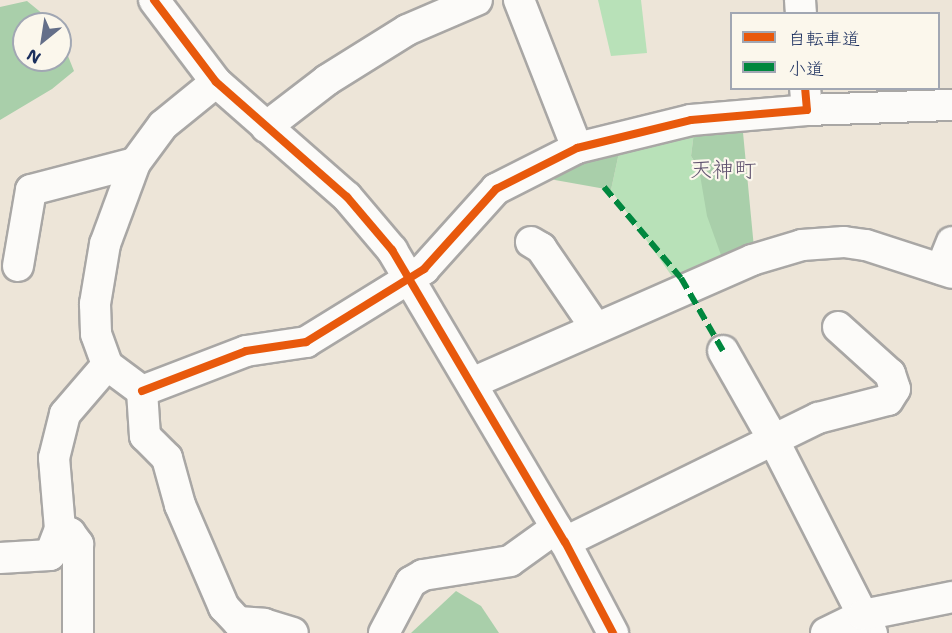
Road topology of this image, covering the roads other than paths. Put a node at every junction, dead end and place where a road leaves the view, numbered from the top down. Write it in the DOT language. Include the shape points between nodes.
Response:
graph roads {
  1 [pos="155,0"];
  2 [pos="477,0"];
  3 [pos="519,0"];
  4 [pos="216,82"];
  5 [pos="806,99"];
  6 [pos="952,105"];
  7 [pos="266,127"];
  8 [pos="577,148"];
  9 [pos="135,163"];
  10 [pos="531,242"];
  11 [pos="948,261"];
  12 [pos="18,266"];
  13 [pos="411,278"];
  14 [pos="838,327"];
  15 [pos="596,328"];
  16 [pos="723,351"];
  17 [pos="107,365"];
  18 [pos="472,382"];
  19 [pos="142,391"];
  20 [pos="773,439"];
  21 [pos="60,528"];
  22 [pos="561,535"];
  23 [pos="0,558"];
  24 [pos="952,597"];
  25 [pos="867,624"];
  26 [pos="78,633"];
  27 [pos="293,633"];
  28 [pos="384,633"];
  29 [pos="613,633"];
  30 [pos="825,633"];
  1 -- 4 [label="street"];
  2 -- 7 [label="street" via="407,30 327,80"];
  3 -- 8 [label="street"];
  4 -- 7 [label="street"];
  4 -- 9 [label="street" via="164,124"];
  5 -- 6 [label="street"];
  5 -- 8 [label="street" via="691,120"];
  7 -- 13 [label="street" via="347,197"];
  8 -- 13 [label="street" via="496,189 424,269"];
  9 -- 12 [label="street" via="31,190"];
  9 -- 17 [label="street" via="105,244 95,304 96,334"];
  10 -- 15 [label="street" via="542,248"];
  11 -- 15 [label="street" via="844,242 802,245 752,260"];
  13 -- 18 [label="street"];
  13 -- 19 [label="street" via="306,342 246,351"];
  14 -- 20 [label="street" via="890,374 895,389 888,400 818,418"];
  15 -- 18 [label="street"];
  16 -- 20 [label="street"];
  17 -- 19 [label="street"];
  17 -- 21 [label="street" via="65,414 54,458"];
  18 -- 22 [label="street"];
  19 -- 27 [label="street" via="145,436 167,458 180,505 224,607 238,622 264,624"];
  20 -- 22 [label="street"];
  20 -- 25 [label="street"];
  21 -- 23 [label="street" via="50,555"];
  21 -- 26 [label="street" via="78,544"];
  22 -- 28 [label="street" via="510,561 423,575 411,582"];
  22 -- 29 [label="street"];
  24 -- 25 [label="street"];
  25 -- 30 [label="street"];
}
